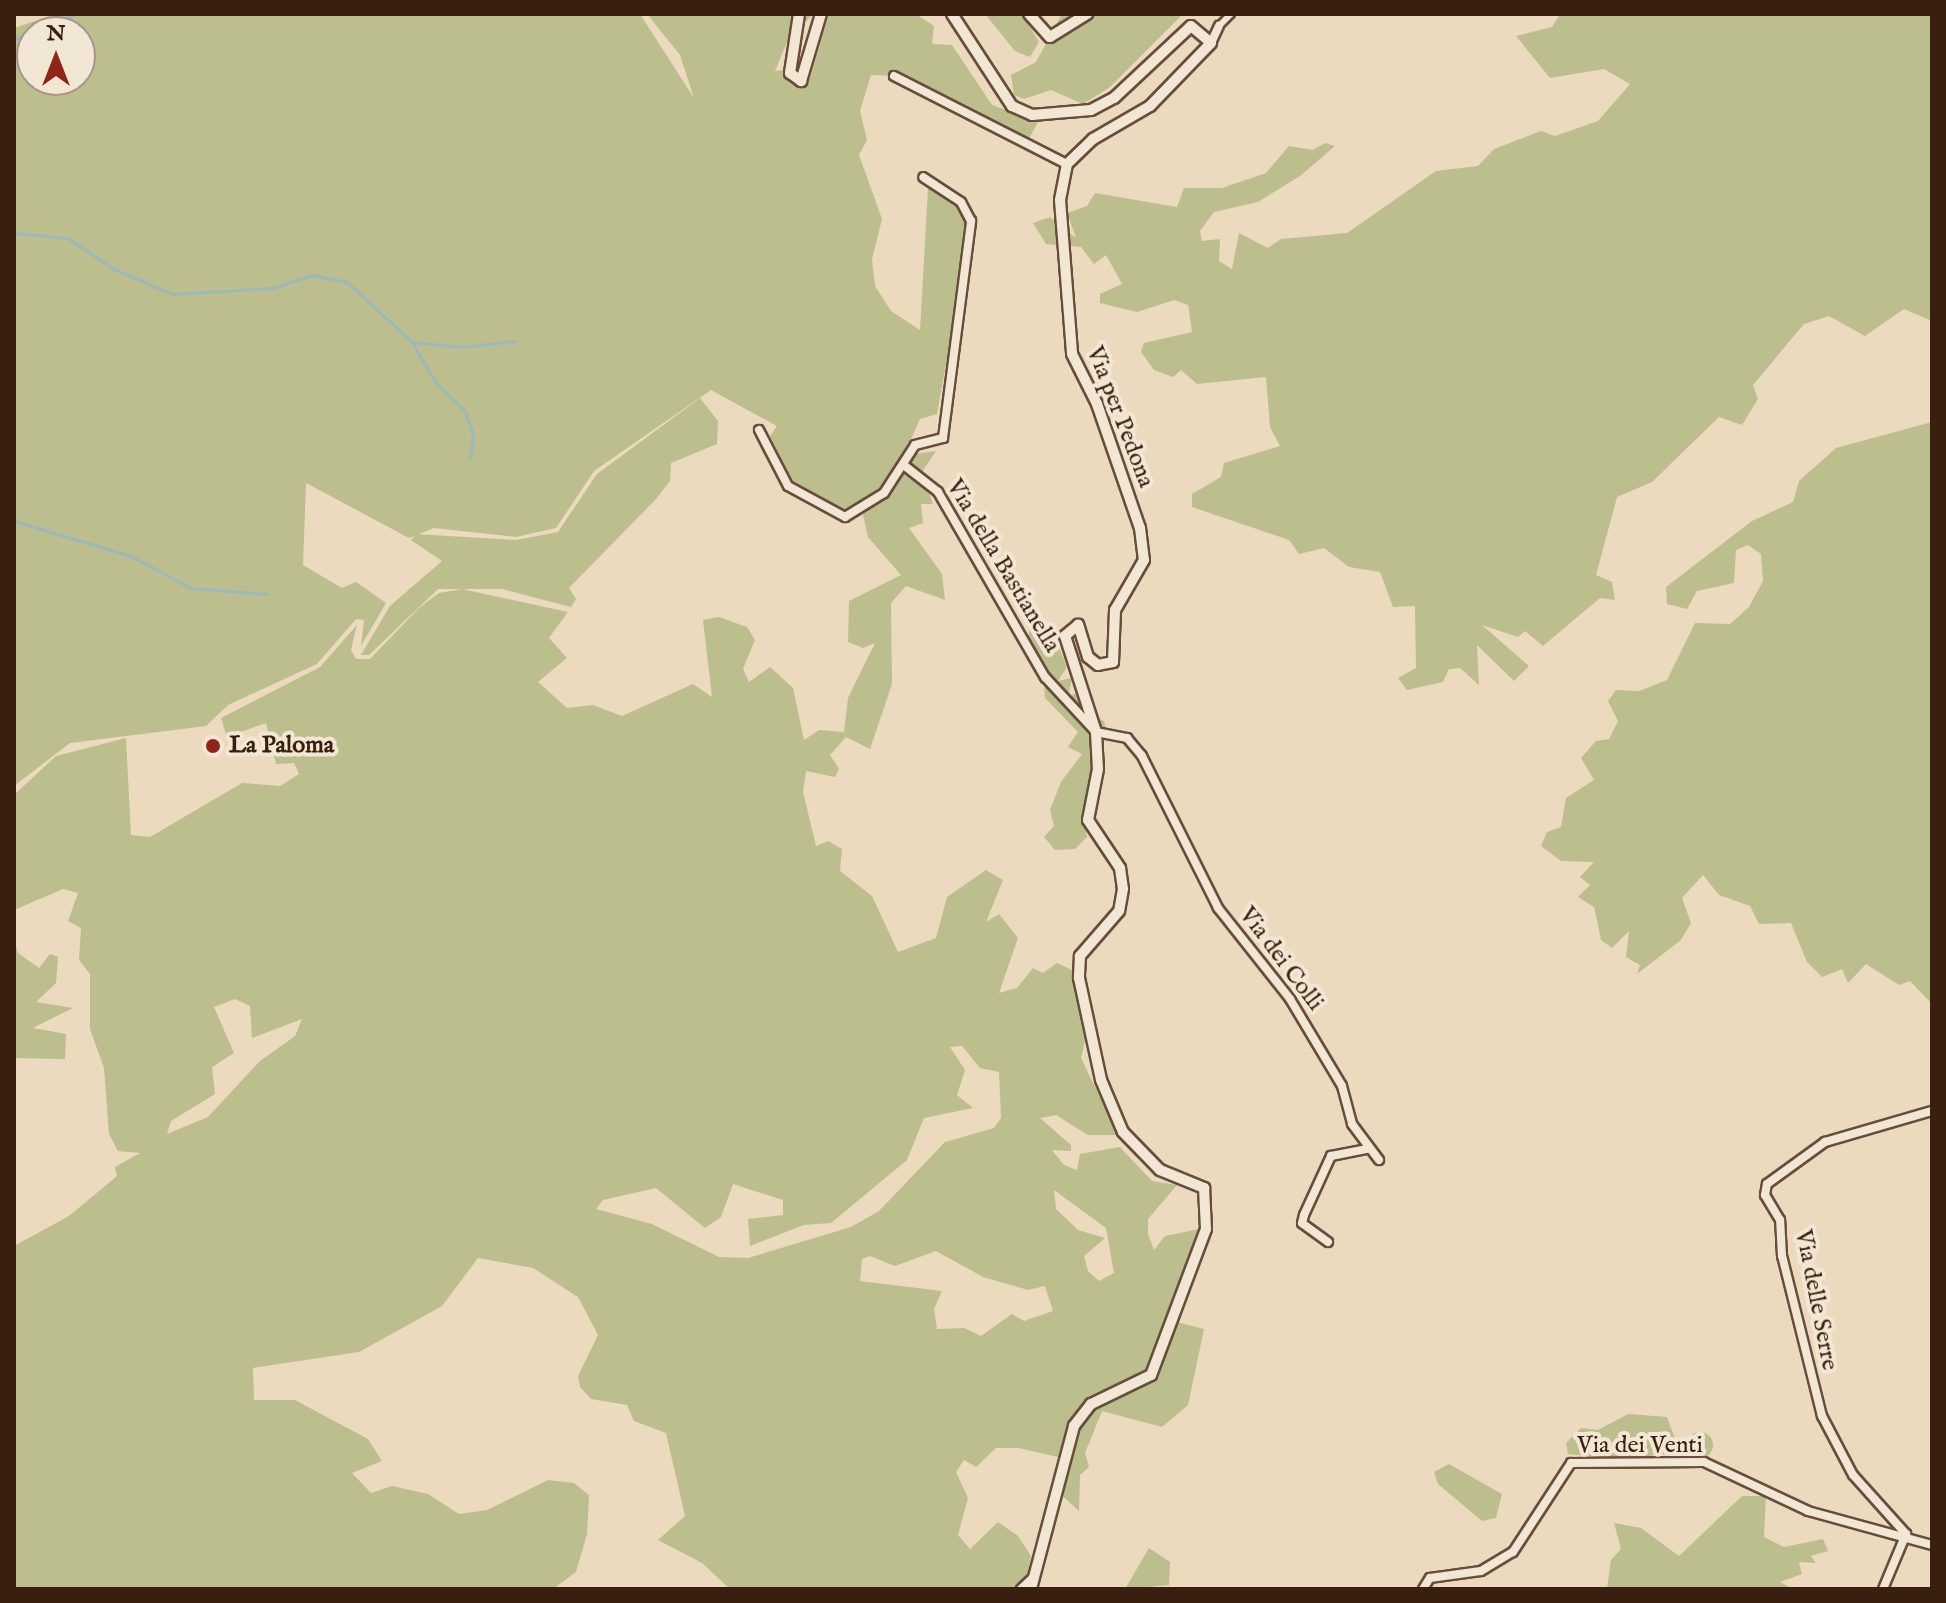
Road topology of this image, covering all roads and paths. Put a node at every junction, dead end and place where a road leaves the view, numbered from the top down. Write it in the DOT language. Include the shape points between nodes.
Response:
graph roads {
  1 [pos="799,14"];
  2 [pos="821,14"];
  3 [pos="952,14"];
  4 [pos="1029,14"];
  5 [pos="1087,14"];
  6 [pos="1231,14"];
  7 [pos="1190,20"];
  8 [pos="1219,26"];
  9 [pos="1211,43"];
  10 [pos="894,76"];
  11 [pos="1067,164"];
  12 [pos="923,177"];
  13 [pos="759,430"];
  14 [pos="905,466"];
  15 [pos="1096,732"];
  16 [pos="1932,1111"];
  17 [pos="1367,1149"];
  18 [pos="1379,1160"];
  19 [pos="1328,1242"];
  20 [pos="1906,1534"];
  21 [pos="1932,1545"];
  22 [pos="1036,1575"];
  23 [pos="1021,1589"];
  24 [pos="1031,1589"];
  25 [pos="1423,1589"];
  26 [pos="1883,1589"];
  1 -- 2 [label="street" via="794,80 808,73"];
  3 -- 7 [label="street" via="1012,106 1032,115 1091,110 1114,98"];
  4 -- 5 [label="street" via="1050,37"];
  6 -- 8 [label="street"];
  7 -- 9 [label="street"];
  8 -- 9 [label="street"];
  9 -- 11 [label="street" via="1150,106 1093,139"];
  10 -- 11 [label="street"];
  11 -- 15 [label="street, Via per Pedona" via="1060,200 1072,354 1097,404 1140,528 1144,560 1115,610 1113,662 1098,665 1088,657 1083,628 1066,628"];
  12 -- 14 [label="street" via="961,202 972,237 943,438 915,445"];
  13 -- 14 [label="street" via="788,486 835,515 864,509"];
  14 -- 15 [label="street, Via della Bastianella" via="931,482 1045,677"];
  15 -- 17 [label="street, Via dei Colli" via="1127,738 1142,756 1218,908 1297,1010 1342,1086"];
  15 -- 22 [label="street" via="1098,769 1088,820 1120,868 1123,889 1119,911 1080,956 1101,1080 1134,1148 1160,1170 1204,1188 1203,1249 1169,1315 1156,1365 1144,1381 1091,1404 1074,1426"];
  16 -- 20 [label="street, Via delle Serre" via="1825,1142 1767,1184 1765,1195 1780,1220 1822,1416 1853,1475"];
  17 -- 18 [label="street, Via dei Colli"];
  17 -- 19 [label="street" via="1331,1156 1304,1215 1302,1223"];
  20 -- 21 [label="street"];
  20 -- 25 [label="street, Via dei Venti" via="1808,1511 1704,1462 1571,1463 1513,1552 1481,1571 1430,1578"];
  20 -- 26 [label="street"];
  22 -- 23 [label="street"];
  22 -- 24 [label="street"];
}
